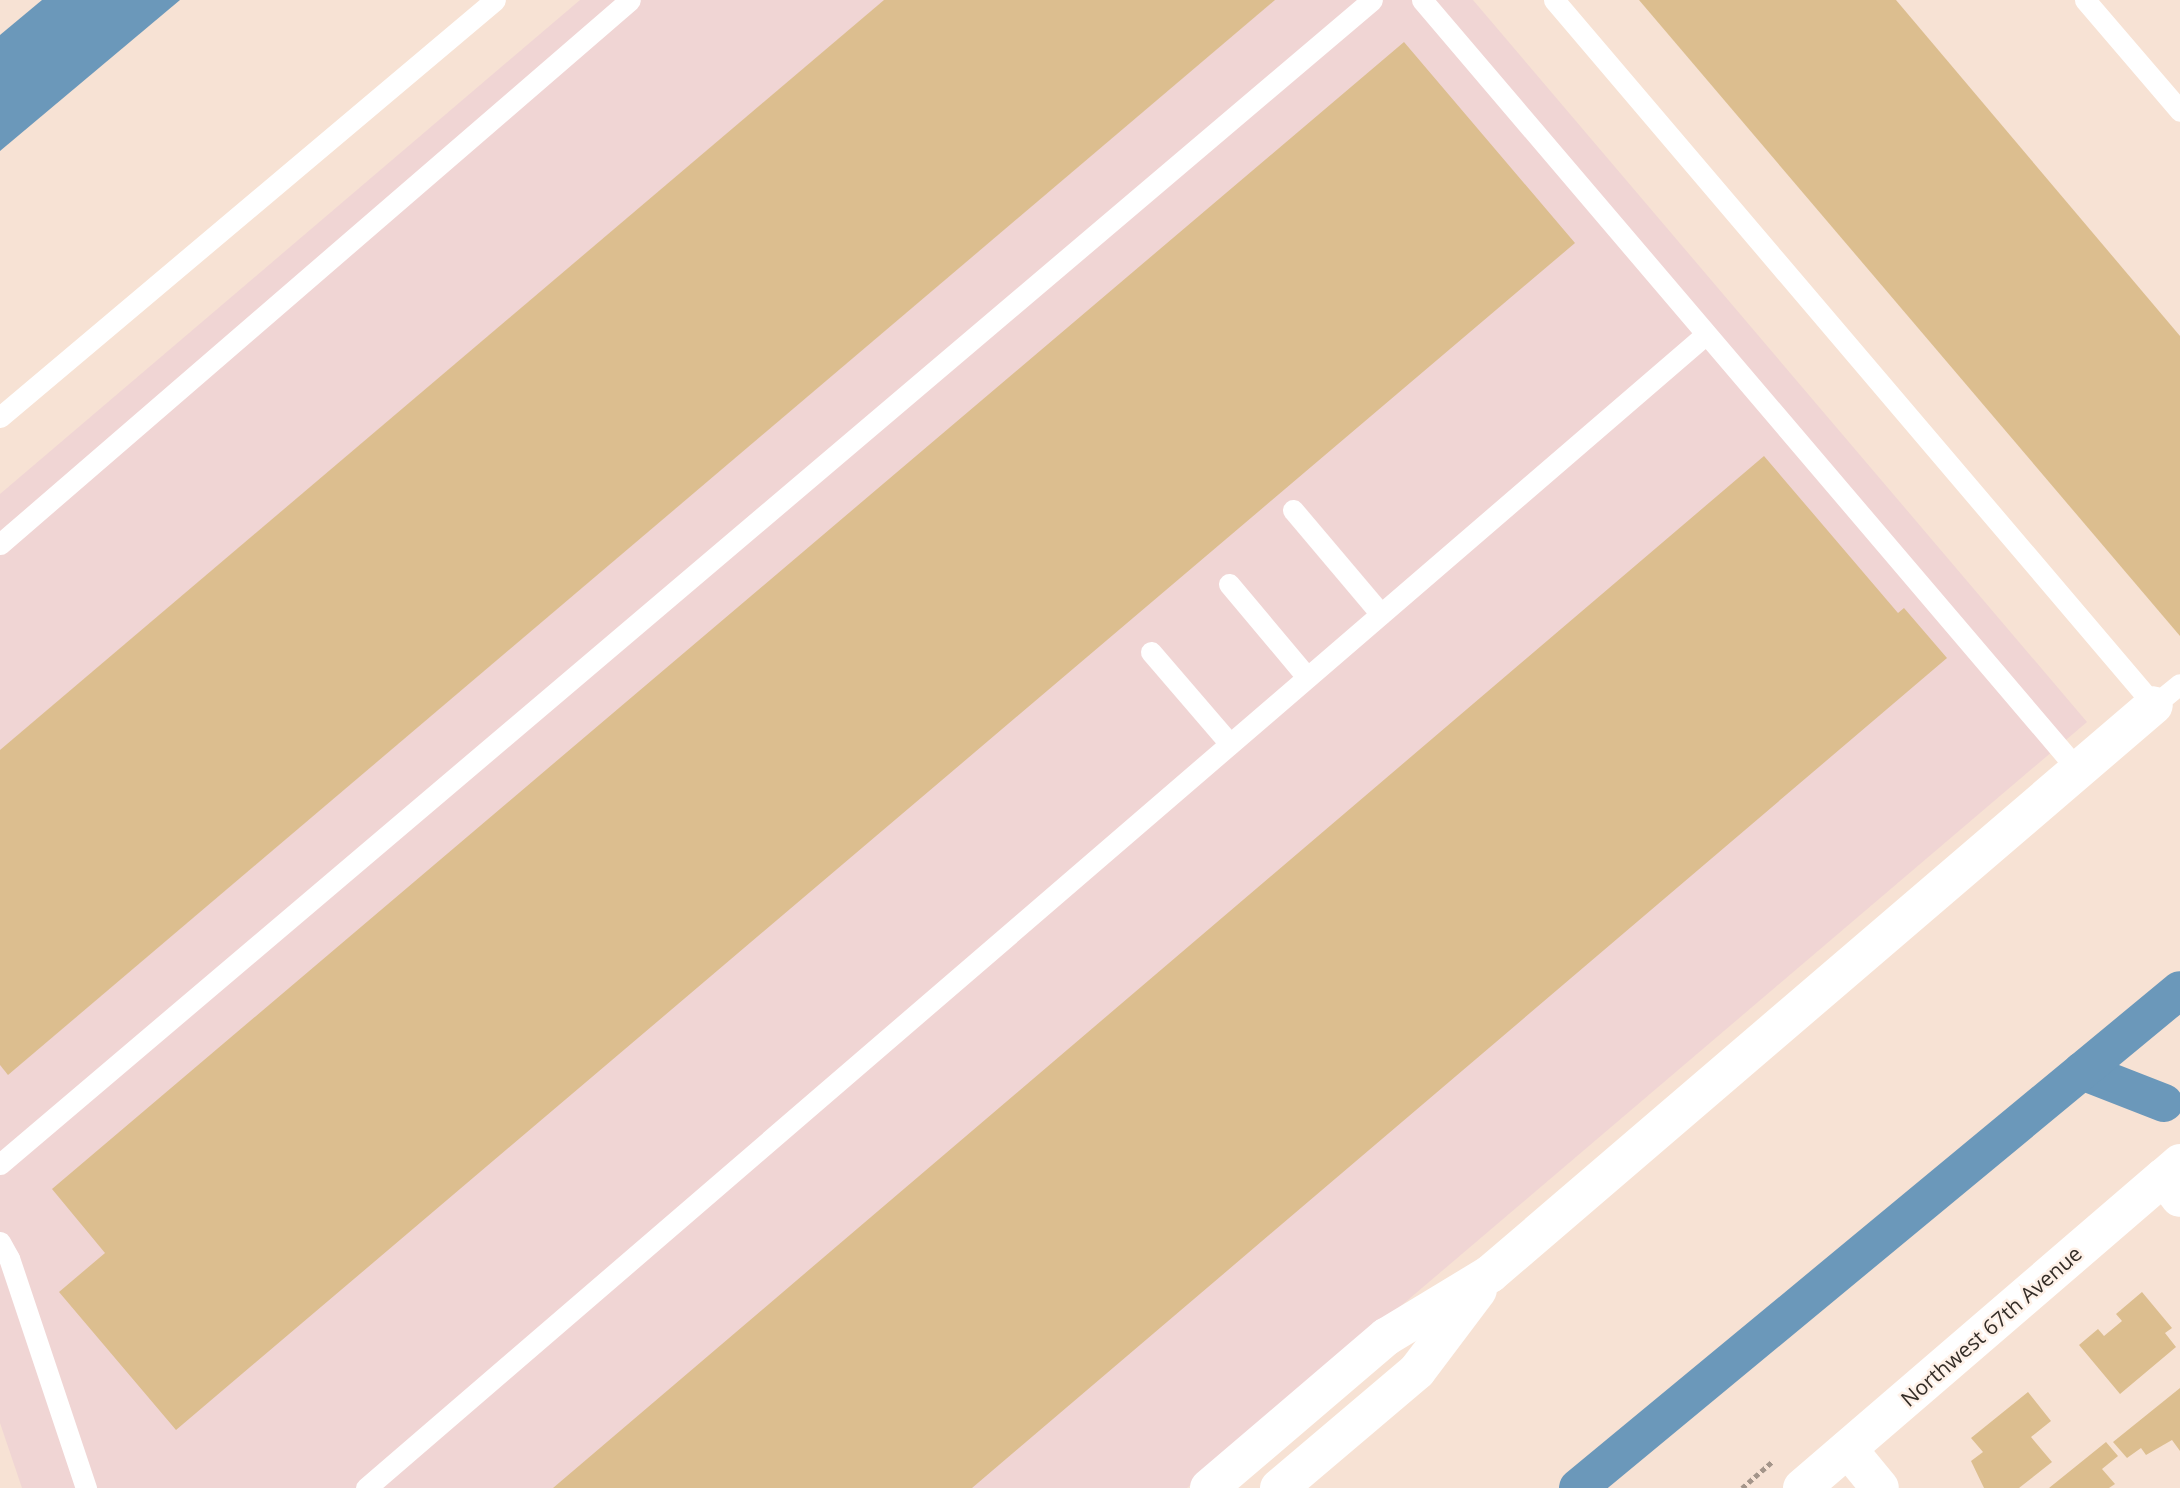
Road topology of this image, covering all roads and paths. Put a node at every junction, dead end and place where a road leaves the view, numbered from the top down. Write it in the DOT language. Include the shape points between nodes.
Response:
graph roads {
  1 [pos="495,0"];
  2 [pos="630,0"];
  3 [pos="1372,0"];
  4 [pos="1422,0"];
  5 [pos="1554,0"];
  6 [pos="2085,0"];
  7 [pos="2180,111"];
  8 [pos="1706,334"];
  9 [pos="0,417"];
  10 [pos="1293,510"];
  11 [pos="0,544"];
  12 [pos="1228,584"];
  13 [pos="1381,614"];
  14 [pos="1151,652"];
  15 [pos="1307,677"];
  16 [pos="2167,695"];
  17 [pos="1230,744"];
  18 [pos="2078,770"];
  19 [pos="0,1164"];
  20 [pos="2174,1179"];
  21 [pos="0,1242"];
  22 [pos="1490,1274"];
  23 [pos="1848,1449"];
  24 [pos="86,1488"];
  25 [pos="366,1488"];
  26 [pos="1209,1488"];
  27 [pos="1279,1488"];
  28 [pos="1802,1488"];
  29 [pos="1880,1488"];
  1 -- 9 [label="lane"];
  2 -- 11 [label="lane"];
  3 -- 19 [label="lane"];
  4 -- 8 [label="lane"];
  5 -- 16 [label="lane"];
  6 -- 7 [label="lane"];
  8 -- 13 [label="lane"];
  8 -- 18 [label="lane"];
  10 -- 13 [label="lane"];
  12 -- 15 [label="lane"];
  13 -- 15 [label="lane"];
  14 -- 17 [label="lane"];
  15 -- 17 [label="lane"];
  16 -- 18 [label="street"];
  17 -- 25 [label="lane"];
  18 -- 22 [label="street"];
  20 -- 23 [label="street, Northwest 67th Avenue"];
  21 -- 24 [label="lane"];
  22 -- 26 [label="street" via="1386,1337"];
  22 -- 27 [label="street" via="1417,1371"];
  23 -- 28 [label="street, Northwest 67th Avenue"];
  23 -- 29 [label="street"];
}
